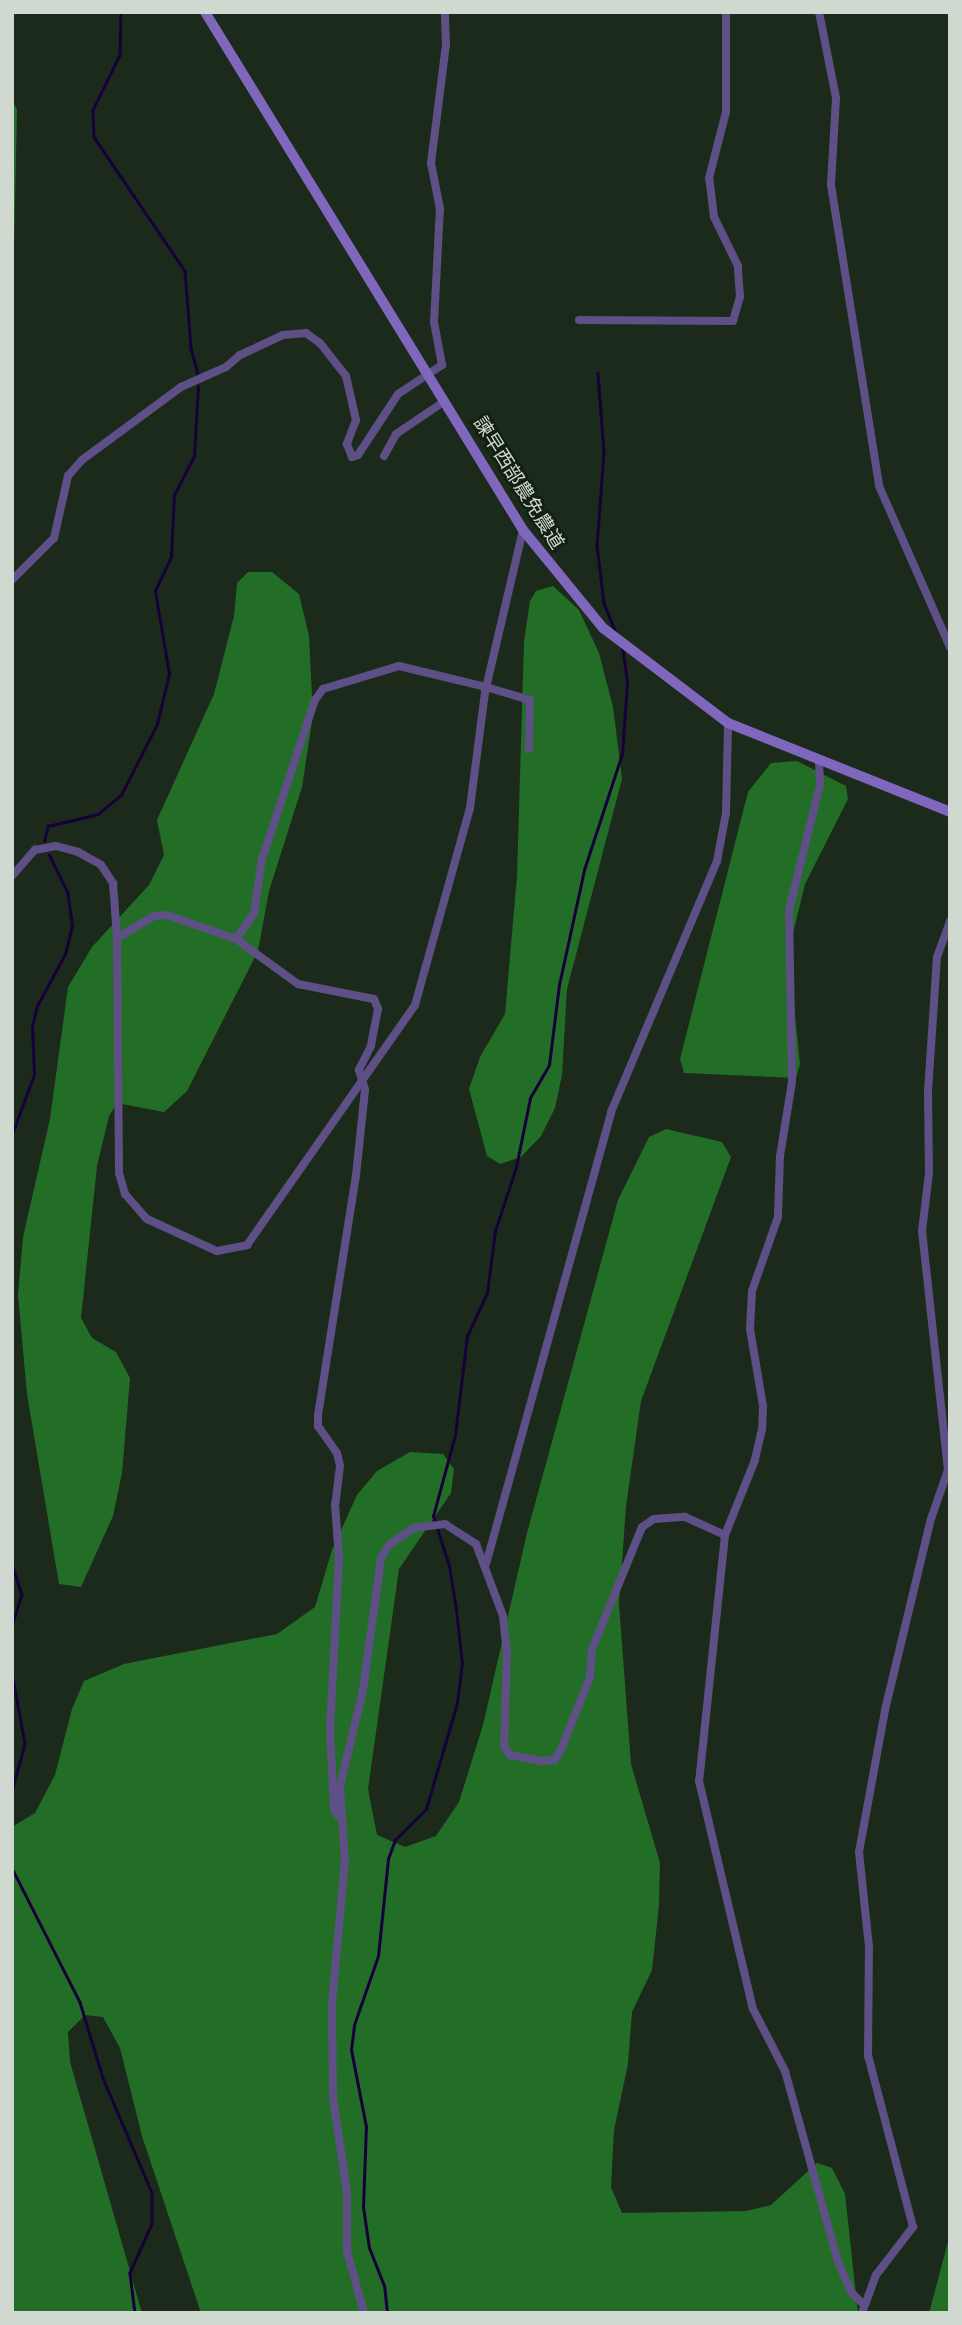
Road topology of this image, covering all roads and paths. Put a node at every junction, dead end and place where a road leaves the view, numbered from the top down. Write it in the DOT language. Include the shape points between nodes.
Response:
graph roads {
  1 [pos="205,12"];
  2 [pos="445,12"];
  3 [pos="726,12"];
  4 [pos="819,12"];
  5 [pos="579,320"];
  6 [pos="430,376"];
  7 [pos="445,401"];
  8 [pos="384,456"];
  9 [pos="523,530"];
  10 [pos="12,580"];
  11 [pos="950,647"];
  12 [pos="486,687"];
  13 [pos="729,723"];
  14 [pos="529,749"];
  15 [pos="819,763"];
  16 [pos="950,812"];
  17 [pos="12,876"];
  18 [pos="950,921"];
  19 [pos="117,938"];
  20 [pos="236,939"];
  21 [pos="362,1083"];
  22 [pos="725,1535"];
  23 [pos="486,1564"];
  24 [pos="341,1820"];
  25 [pos="863,2309"];
  26 [pos="364,2313"];
  1 -- 6 [label="street, 諫早西部農免農道"];
  2 -- 6 [label="street" via="446,45 431,163 440,209 435,322 443,353 442,365"];
  3 -- 5 [label="street" via="726,112 709,178 714,217 738,266 740,297 733,321"];
  4 -- 11 [label="street" via="837,109 831,186 879,486"];
  6 -- 7 [label="street, 諫早西部農免農道"];
  6 -- 10 [label="street" via="398,394 358,455 352,457 347,444 356,420 346,376 320,343 306,333 283,335 240,355 226,367 181,387 82,460 68,476 54,538"];
  7 -- 8 [label="street" via="396,434"];
  7 -- 9 [label="street, 諫早西部農免農道"];
  9 -- 12 [label="street"];
  9 -- 13 [label="street, 諫早西部農免農道" via="603,628"];
  12 -- 14 [label="street" via="530,700"];
  12 -- 20 [label="street" via="399,666 323,690 311,712 262,859 254,913"];
  12 -- 21 [label="street" via="470,808 415,1005"];
  13 -- 15 [label="street, 諫早西部農免農道"];
  13 -- 23 [label="street" via="726,813 717,860 611,1112"];
  15 -- 16 [label="street, 諫早西部農免農道"];
  15 -- 22 [label="street" via="820,785 789,910 792,1082 780,1156 778,1217 752,1291 750,1329 764,1406 762,1429 755,1460"];
  17 -- 19 [label="street" via="36,850 56,846 101,866 113,883"];
  18 -- 25 [label="street" via="937,957 928,1093 929,1173 922,1231 948,1469 931,1519 885,1710 859,1852 870,1968 868,2056 913,2227 885,2260"];
  19 -- 20 [label="street" via="154,916 167,915"];
  19 -- 21 [label="street" via="119,1173 125,1194 147,1219 217,1251 247,1245"];
  20 -- 21 [label="street" via="298,984 374,999 378,1020 359,1070"];
  21 -- 24 [label="street" via="356,1175 318,1415 318,1426 337,1453 340,1466 335,1504 339,1558 330,1731 334,1809"];
  22 -- 23 [label="street" via="685,1517 654,1519 642,1527 592,1649 590,1677 560,1752 554,1759 542,1761 510,1755 504,1746 507,1653 503,1616"];
  22 -- 25 [label="street" via="699,1781 753,2009 785,2071 838,2262"];
  23 -- 24 [label="street" via="476,1544 445,1524 402,1534 381,1558 363,1690 340,1786"];
  24 -- 26 [label="street" via="345,1861 332,2003 333,2098 347,2192 347,2251"];
}
